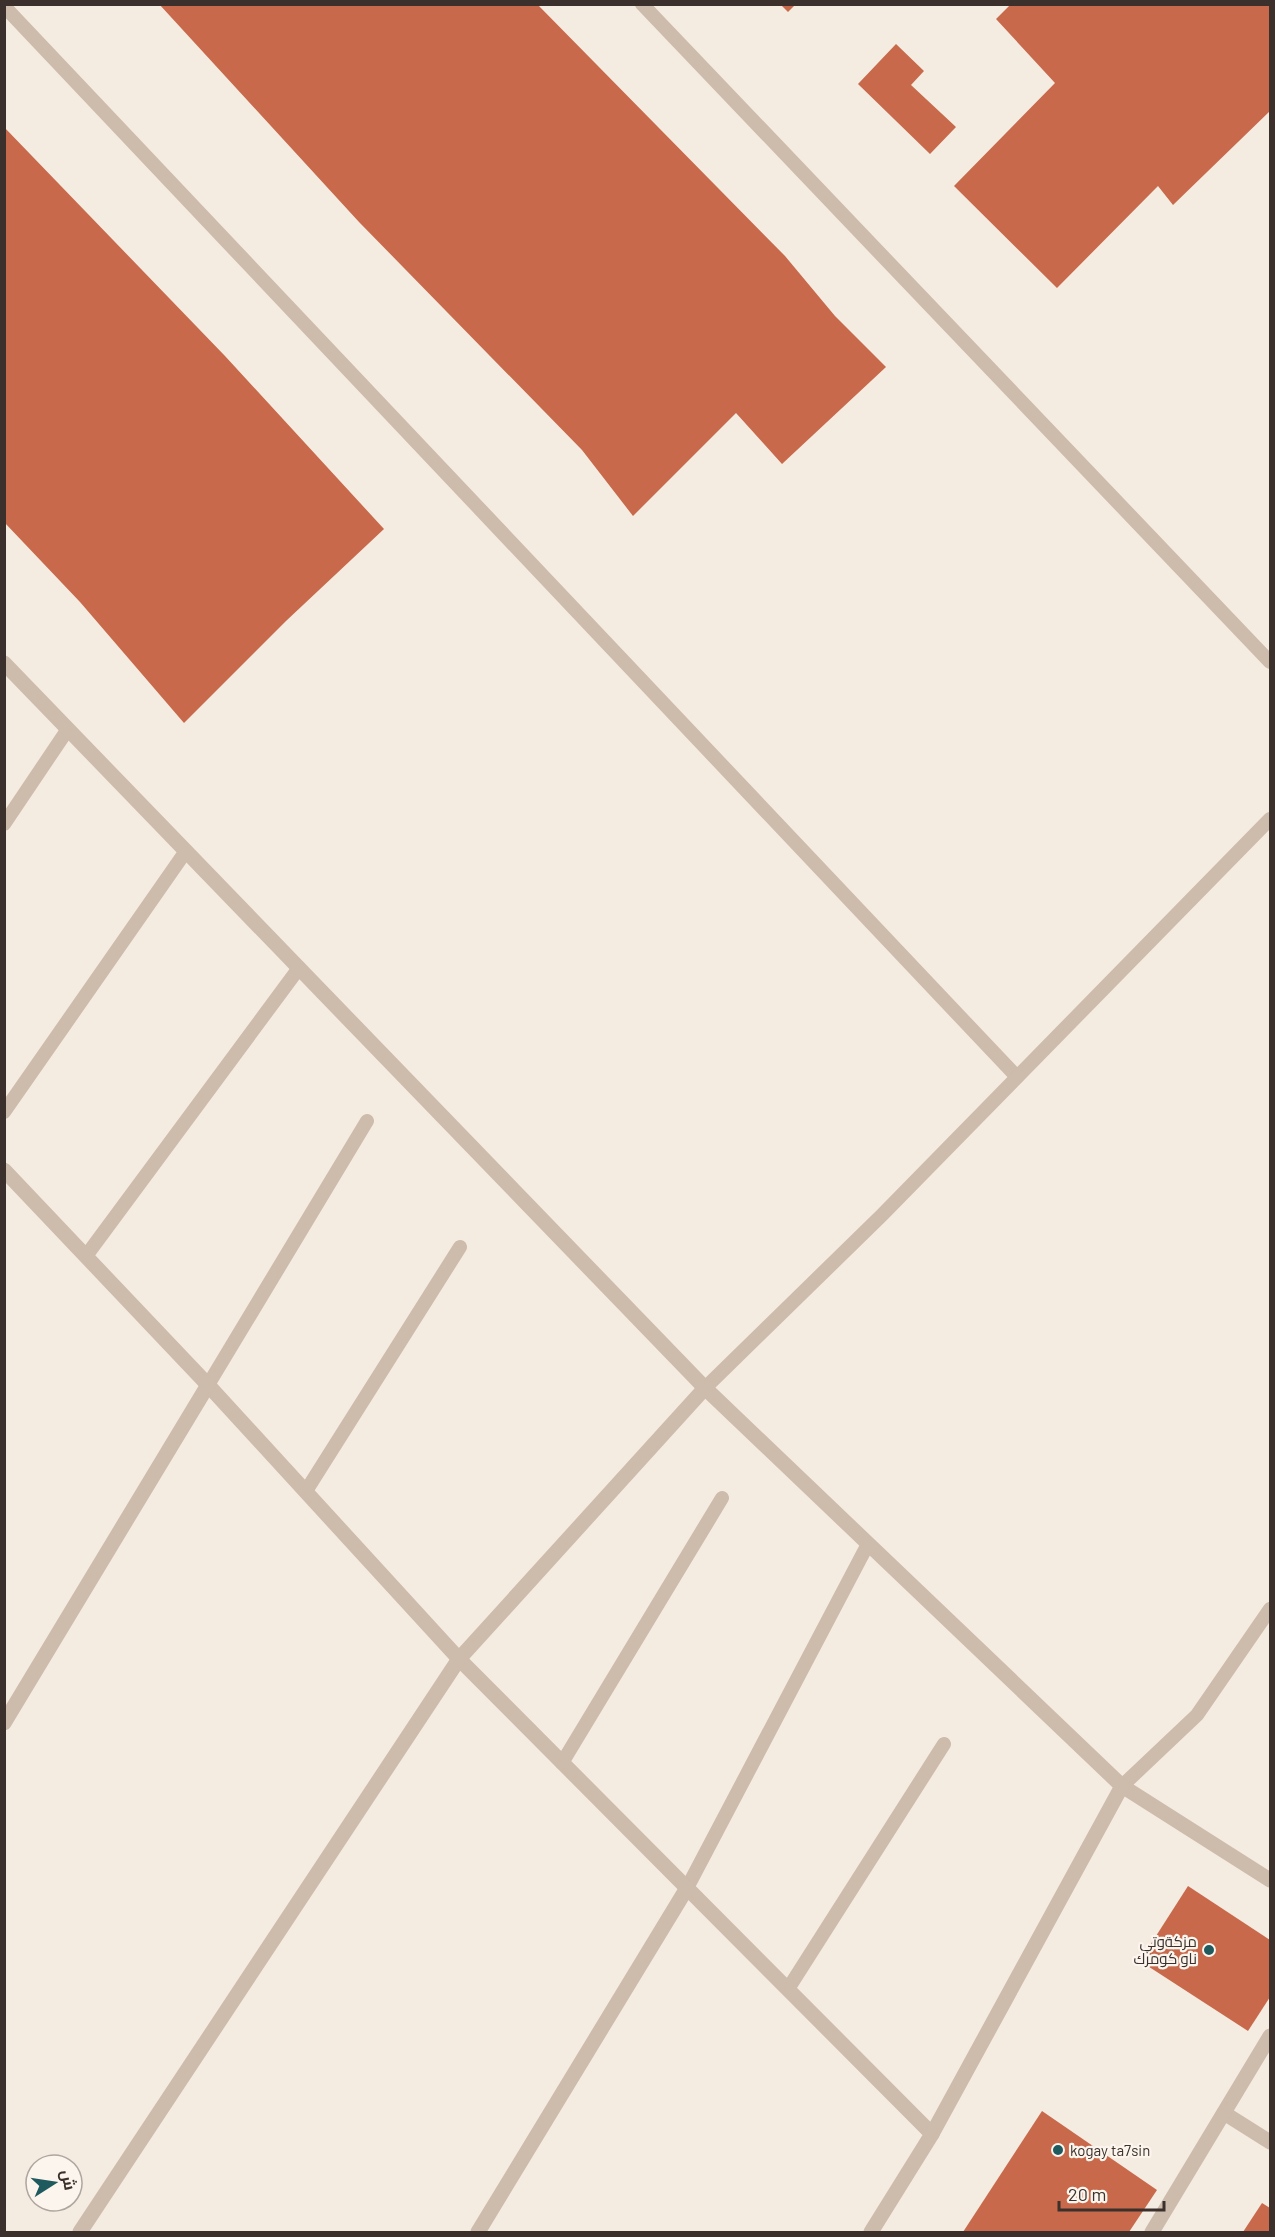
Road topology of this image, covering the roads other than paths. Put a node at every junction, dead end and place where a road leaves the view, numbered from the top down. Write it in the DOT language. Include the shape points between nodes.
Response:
graph roads {
  1 [pos="642,4"];
  2 [pos="4,6"];
  3 [pos="1270,662"];
  4 [pos="4,663"];
  5 [pos="68,729"];
  6 [pos="1270,819"];
  7 [pos="4,824"];
  8 [pos="186,851"];
  9 [pos="299,968"];
  10 [pos="1017,1077"];
  11 [pos="4,1112"];
  12 [pos="367,1121"];
  13 [pos="4,1170"];
  14 [pos="460,1247"];
  15 [pos="86,1256"];
  16 [pos="208,1385"];
  17 [pos="705,1388"];
  18 [pos="306,1491"];
  19 [pos="722,1498"];
  20 [pos="868,1544"];
  21 [pos="1270,1609"];
  22 [pos="459,1659"];
  23 [pos="4,1723"];
  24 [pos="944,1744"];
  25 [pos="562,1763"];
  26 [pos="1122,1786"];
  27 [pos="1270,1881"];
  28 [pos="687,1888"];
  29 [pos="788,1989"];
  30 [pos="1270,2036"];
  31 [pos="1224,2113"];
  32 [pos="932,2133"];
  33 [pos="1270,2142"];
  34 [pos="80,2232"];
  35 [pos="478,2232"];
  36 [pos="872,2232"];
  37 [pos="1152,2232"];
  1 -- 3 [label="lane"];
  2 -- 10 [label="lane"];
  4 -- 5 [label="street"];
  5 -- 7 [label="lane"];
  5 -- 8 [label="street"];
  6 -- 10 [label="lane"];
  8 -- 9 [label="street"];
  8 -- 11 [label="lane"];
  9 -- 15 [label="lane"];
  9 -- 17 [label="street"];
  10 -- 17 [label="lane"];
  12 -- 16 [label="lane"];
  13 -- 15 [label="street"];
  14 -- 18 [label="lane"];
  15 -- 16 [label="street"];
  16 -- 18 [label="street"];
  16 -- 23 [label="street"];
  17 -- 20 [label="street"];
  17 -- 22 [label="street"];
  18 -- 22 [label="street"];
  19 -- 25 [label="lane"];
  20 -- 26 [label="street"];
  20 -- 28 [label="lane"];
  21 -- 26 [label="lane" via="1197,1715"];
  22 -- 25 [label="street"];
  22 -- 34 [label="street"];
  24 -- 29 [label="lane"];
  25 -- 28 [label="street"];
  26 -- 27 [label="street"];
  26 -- 32 [label="street"];
  28 -- 29 [label="street"];
  28 -- 35 [label="street"];
  29 -- 32 [label="street"];
  30 -- 31 [label="street"];
  31 -- 33 [label="street"];
  31 -- 37 [label="street"];
  32 -- 36 [label="street"];
}
